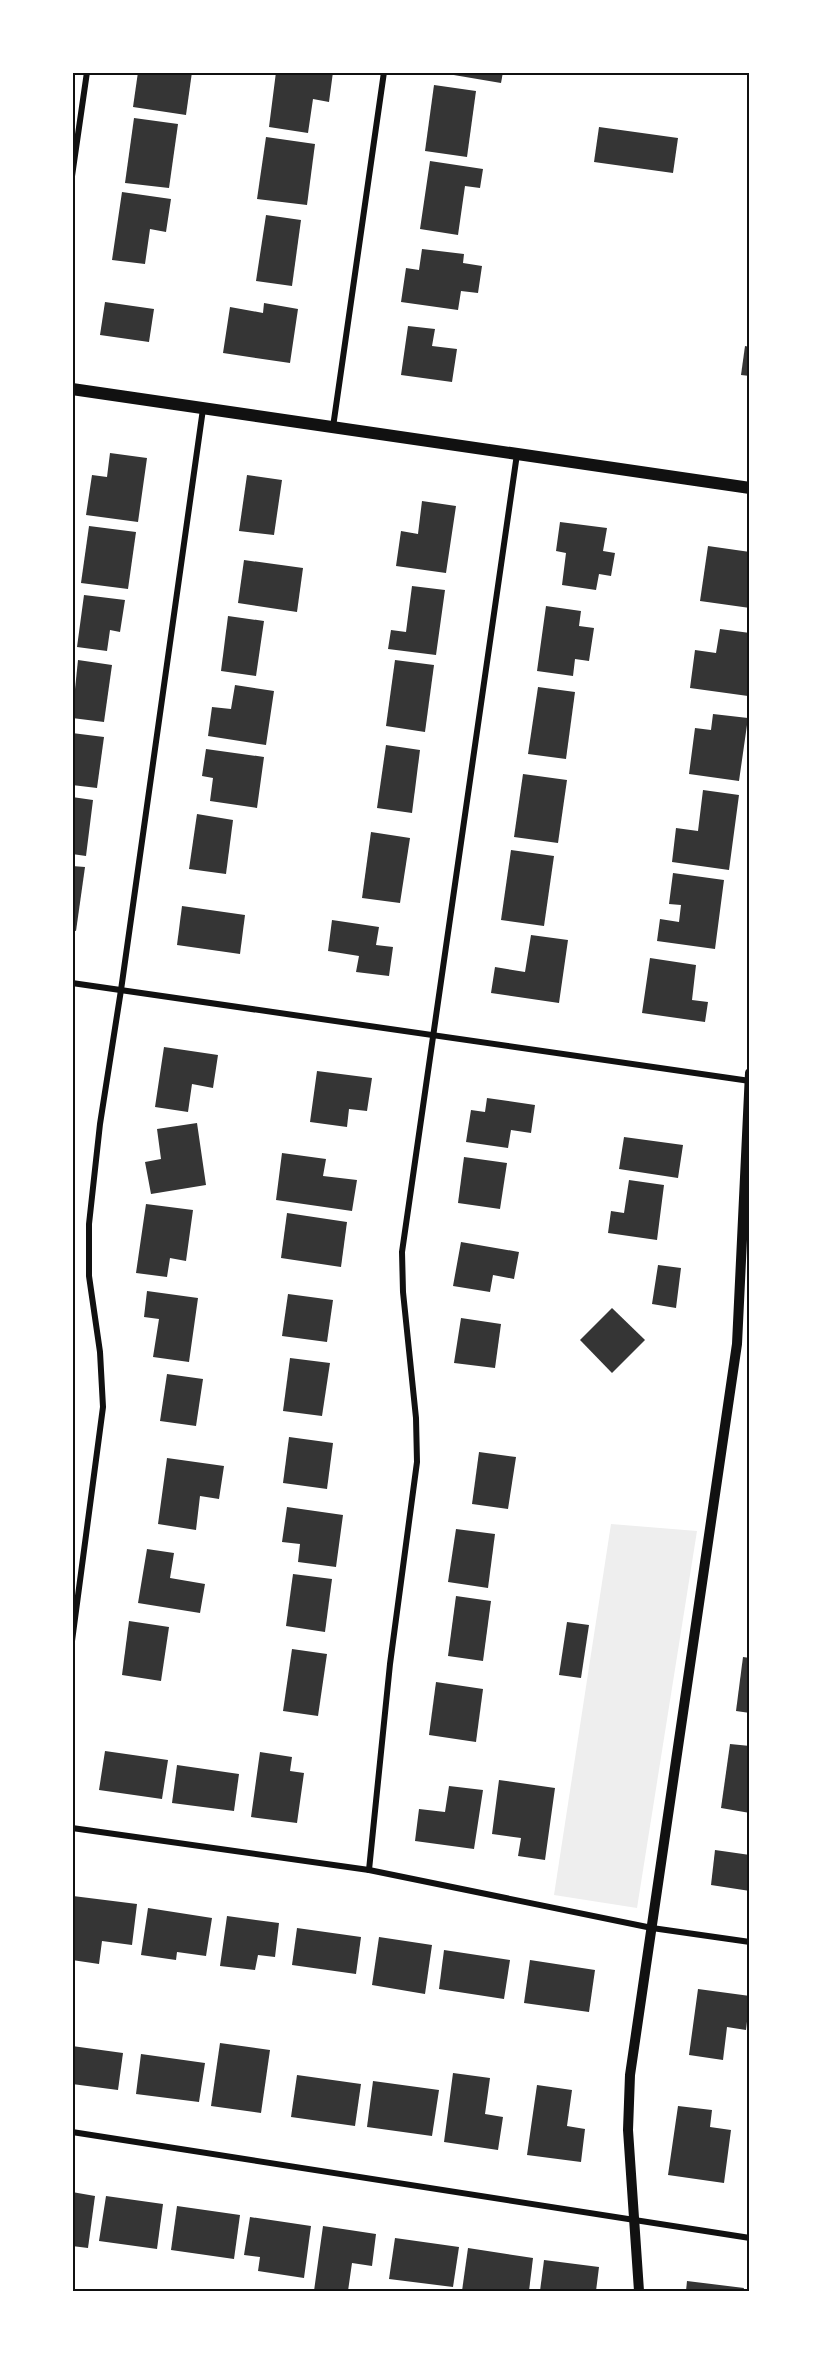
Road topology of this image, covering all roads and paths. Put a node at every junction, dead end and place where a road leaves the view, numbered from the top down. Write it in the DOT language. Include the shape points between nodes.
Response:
graph roads {
  1 [pos="87,72"];
  2 [pos="384,72"];
  3 [pos="72,176"];
  4 [pos="72,389"];
  5 [pos="203,408"];
  6 [pos="333,428"];
  7 [pos="517,454"];
  8 [pos="750,488"];
  9 [pos="72,983"];
  10 [pos="121,990"];
  11 [pos="432,1036"];
  12 [pos="750,1079"];
  13 [pos="72,1641"];
  14 [pos="72,1828"];
  15 [pos="369,1870"];
  16 [pos="652,1928"];
  17 [pos="750,1942"];
  18 [pos="72,2132"];
  19 [pos="634,2221"];
  20 [pos="750,2238"];
  21 [pos="639,2291"];
  1 -- 3 [label="street"];
  2 -- 6 [label="street"];
  4 -- 5 [label="main road"];
  5 -- 6 [label="main road"];
  5 -- 10 [label="street"];
  6 -- 7 [label="main road"];
  7 -- 8 [label="main road"];
  7 -- 11 [label="street"];
  9 -- 10 [label="street"];
  10 -- 11 [label="street"];
  10 -- 13 [label="street" via="89,1224 89,1276 103,1407"];
  11 -- 12 [label="street"];
  11 -- 15 [label="street" via="402,1252 417,1462 390,1664"];
  12 -- 16 [label="street" via="737,1344"];
  14 -- 15 [label="street"];
  15 -- 16 [label="street"];
  16 -- 17 [label="street"];
  16 -- 19 [label="street" via="630,2075 628,2130"];
  18 -- 19 [label="street"];
  19 -- 20 [label="street"];
  19 -- 21 [label="street"];
}
